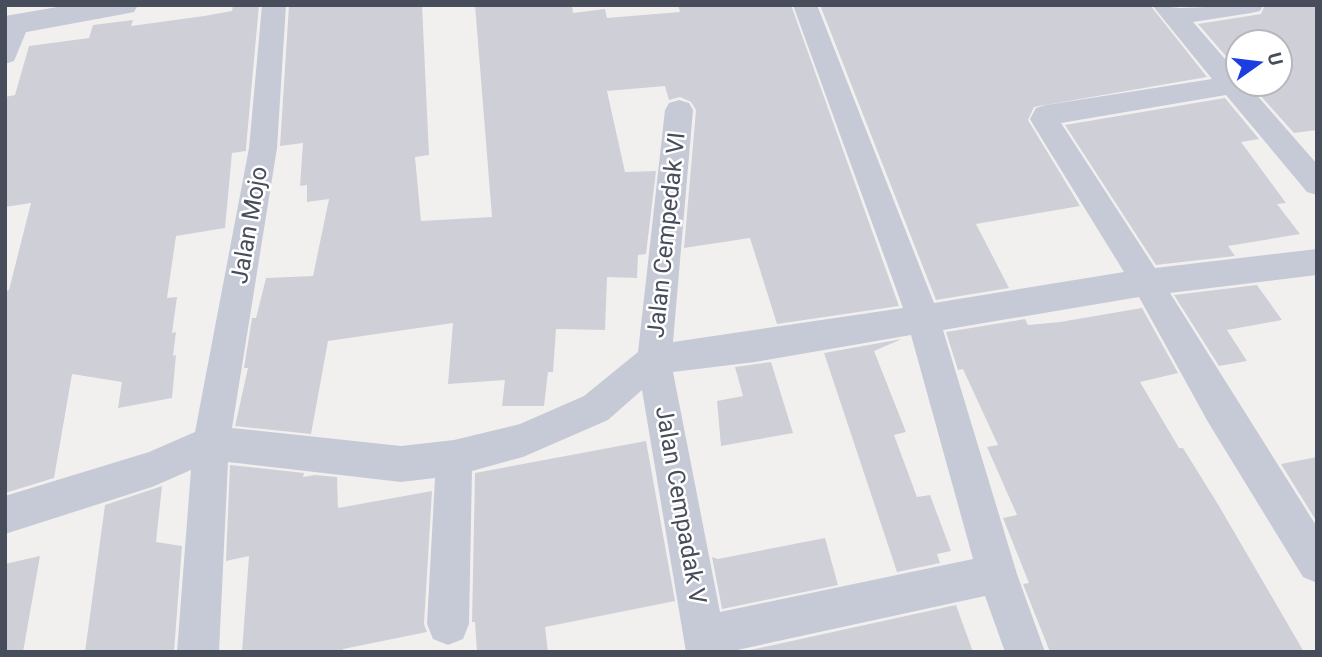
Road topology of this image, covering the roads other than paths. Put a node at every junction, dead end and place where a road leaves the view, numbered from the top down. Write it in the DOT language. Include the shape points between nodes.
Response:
graph roads {
  1 [pos="124,5"];
  2 [pos="274,5"];
  3 [pos="805,5"];
  4 [pos="1251,5"];
  5 [pos="1169,11"];
  6 [pos="11,26"];
  7 [pos="5,55"];
  8 [pos="1224,75"];
  9 [pos="1224,86"];
  10 [pos="1244,98"];
  11 [pos="679,110"];
  12 [pos="1317,184"];
  13 [pos="1317,262"];
  14 [pos="1147,282"];
  15 [pos="923,318"];
  16 [pos="654,359"];
  17 [pos="211,443"];
  18 [pos="454,458"];
  19 [pos="5,515"];
  20 [pos="1317,563"];
  21 [pos="997,574"];
  22 [pos="448,624"];
  23 [pos="706,644"];
  24 [pos="1025,650"];
  25 [pos="198,652"];
  1 -- 6 [label="street"];
  2 -- 17 [label="street, Jalan Mojo" via="263,148"];
  3 -- 15 [label="street"];
  4 -- 5 [label="street"];
  5 -- 8 [label="street"];
  6 -- 7 [label="street"];
  9 -- 14 [label="street" via="1046,115 1044,119"];
  10 -- 12 [label="street"];
  11 -- 16 [label="street, Jalan Cempedak VI"];
  13 -- 14 [label="street"];
  14 -- 15 [label="street"];
  14 -- 20 [label="street"];
  15 -- 16 [label="street"];
  15 -- 21 [label="street"];
  16 -- 18 [label="street" via="596,408 523,440"];
  16 -- 23 [label="street, Jalan Cempadak V"];
  17 -- 18 [label="street" via="401,464"];
  17 -- 19 [label="street" via="152,468"];
  17 -- 25 [label="street, Jalan Mojo"];
  18 -- 22 [label="street"];
  21 -- 23 [label="street"];
  21 -- 24 [label="street"];
}
